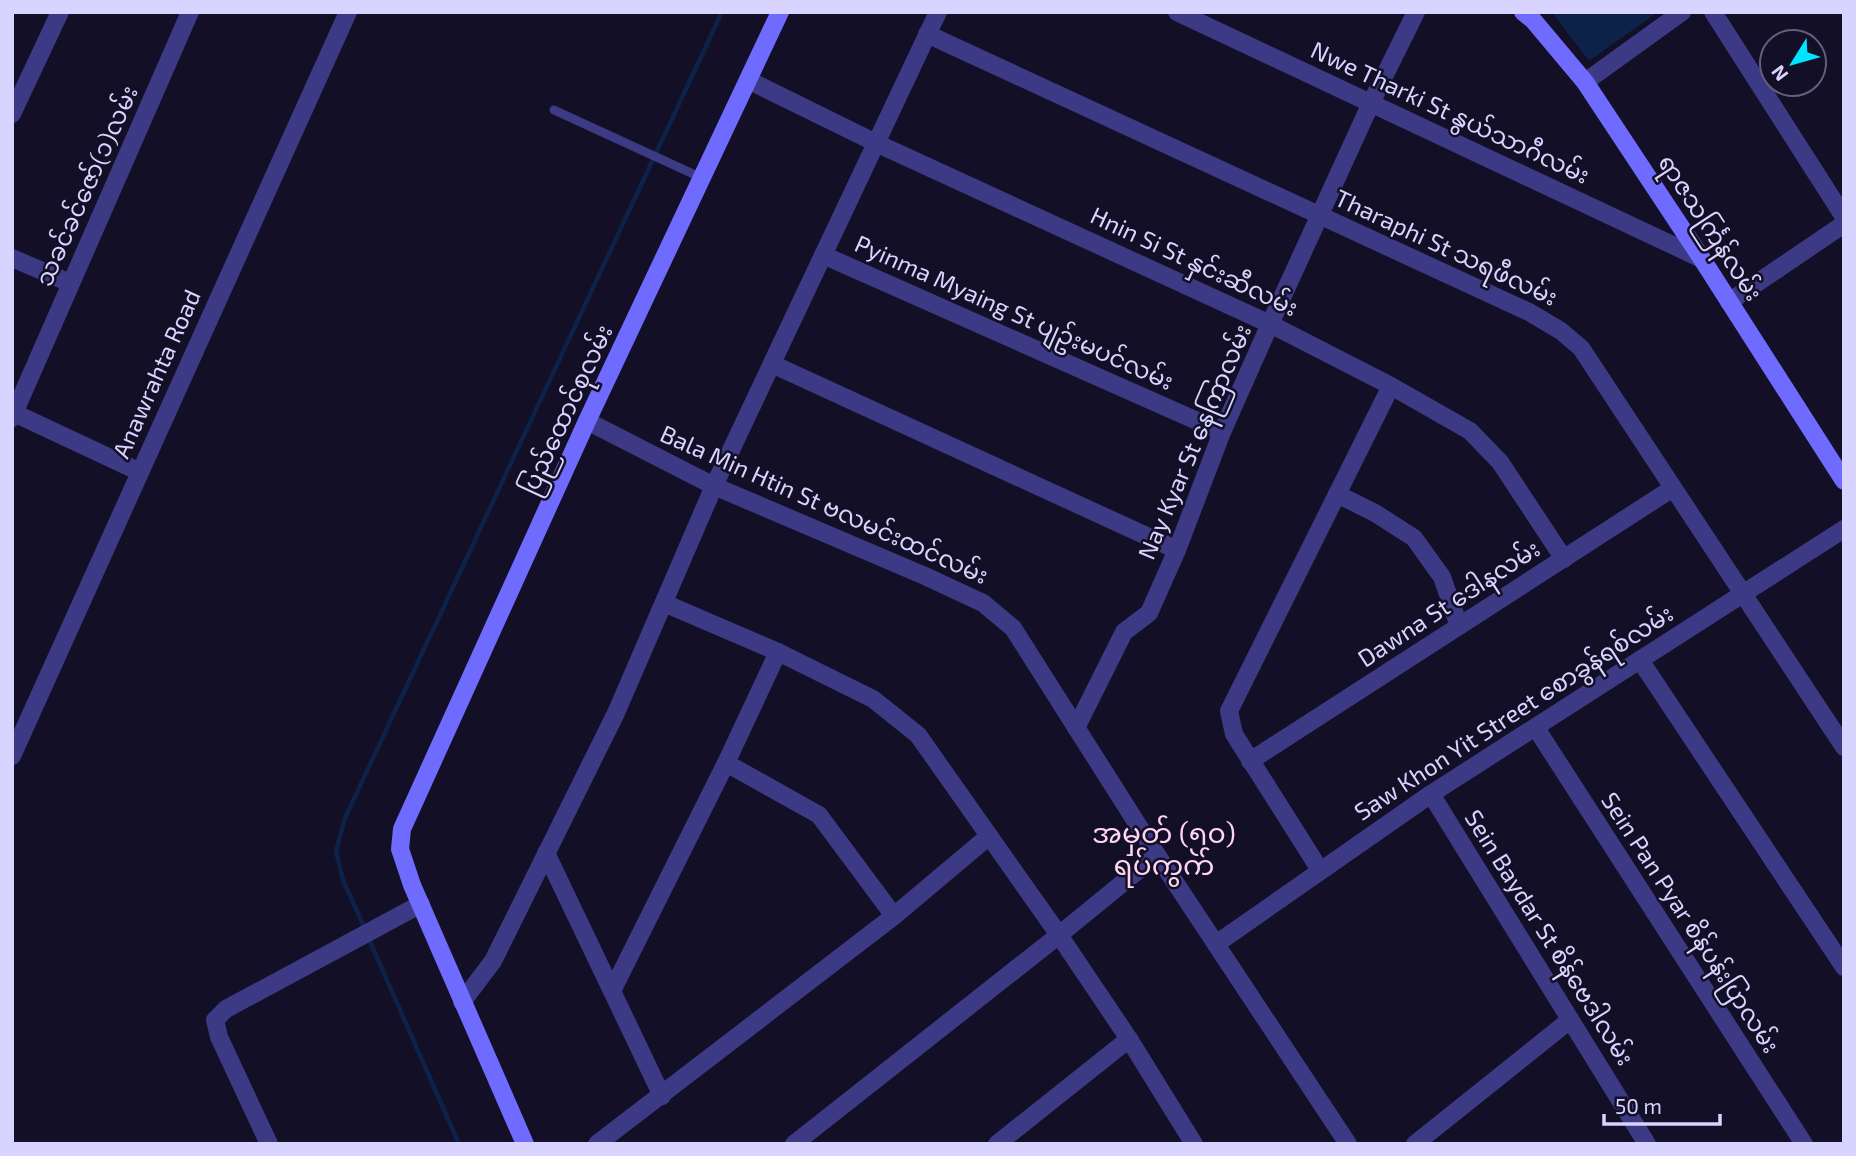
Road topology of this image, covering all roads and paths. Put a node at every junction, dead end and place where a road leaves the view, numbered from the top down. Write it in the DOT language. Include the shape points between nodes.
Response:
graph roads {
  1 [pos="60,12"];
  2 [pos="190,12"];
  3 [pos="348,12"];
  4 [pos="780,12"];
  5 [pos="938,12"];
  6 [pos="1177,12"];
  7 [pos="1416,12"];
  8 [pos="1523,12"];
  9 [pos="1682,12"];
  10 [pos="1713,12"];
  11 [pos="927,34"];
  12 [pos="748,80"];
  13 [pos="1585,82"];
  14 [pos="1371,103"];
  15 [pos="554,110"];
  16 [pos="12,114"];
  17 [pos="876,143"];
  18 [pos="702,178"];
  19 [pos="1320,216"];
  20 [pos="1844,217"];
  21 [pos="1844,224"];
  22 [pos="823,255"];
  23 [pos="12,258"];
  24 [pos="1702,259"];
  25 [pos="70,283"];
  26 [pos="1729,302"];
  27 [pos="1270,324"];
  28 [pos="772,364"];
  29 [pos="1391,386"];
  30 [pos="13,415"];
  31 [pos="587,421"];
  32 [pos="1222,432"];
  33 [pos="139,472"];
  34 [pos="1844,481"];
  35 [pos="714,486"];
  36 [pos="1673,488"];
  37 [pos="1337,494"];
  38 [pos="1844,529"];
  39 [pos="1177,550"];
  40 [pos="1564,559"];
  41 [pos="1741,593"];
  42 [pos="664,603"];
  43 [pos="1460,626"];
  44 [pos="778,652"];
  45 [pos="1640,660"];
  46 [pos="1076,728"];
  47 [pos="1536,728"];
  48 [pos="1844,747"];
  49 [pos="12,756"];
  50 [pos="1250,761"];
  51 [pos="726,763"];
  52 [pos="1431,794"];
  53 [pos="989,836"];
  54 [pos="546,853"];
  55 [pos="1157,855"];
  56 [pos="1320,870"];
  57 [pos="421,904"];
  58 [pos="894,916"];
  59 [pos="1059,935"];
  60 [pos="1216,944"];
  61 [pos="1844,967"];
  62 [pos="612,992"];
  63 [pos="462,1002"];
  64 [pos="1570,1020"];
  65 [pos="1129,1039"];
  66 [pos="662,1096"];
  67 [pos="1192,1143"];
  68 [pos="269,1144"];
  69 [pos="525,1144"];
  70 [pos="597,1144"];
  71 [pos="794,1144"];
  72 [pos="997,1144"];
  73 [pos="1348,1144"];
  74 [pos="1415,1144"];
  75 [pos="1647,1144"];
  76 [pos="1804,1144"];
  1 -- 16 [label="street"];
  2 -- 25 [label="street, သခင်ခင်ဇော်(၁)လမ်း"];
  3 -- 33 [label="street, Anawrahta Road"];
  4 -- 12 [label="main road, ပြည်ထောင်စုလမ်း"];
  5 -- 11 [label="street"];
  6 -- 14 [label="street, Nwe Tharki St နွယ်သာဂီလမ်း"];
  7 -- 14 [label="street, Nay Kyar St နေကြာလမ်း"];
  8 -- 13 [label="main road, ရာဇသင်္ကြန်လမ်း"];
  9 -- 13 [label="street"];
  10 -- 20 [label="street"];
  11 -- 17 [label="street"];
  11 -- 19 [label="street, Tharaphi St သရဖီလမ်း"];
  12 -- 17 [label="street, Hnin Si St နှင်းဆီလမ်း"];
  12 -- 18 [label="main road, ပြည်ထောင်စုလမ်း"];
  13 -- 24 [label="main road, ရာဇသင်္ကြန်လမ်း"];
  14 -- 19 [label="street, Nay Kyar St နေကြာလမ်း"];
  14 -- 24 [label="street, Nwe Tharki St နွယ်သာဂီလမ်း"];
  15 -- 18 [label="lane"];
  17 -- 22 [label="street"];
  17 -- 27 [label="street, Hnin Si St နှင်းဆီလမ်း"];
  18 -- 31 [label="main road, ပြည်ထောင်စုလမ်း"];
  19 -- 27 [label="street, Nay Kyar St နေကြာလမ်း"];
  19 -- 36 [label="street, Tharaphi St သရဖီလမ်း" via="1561,331 1581,348"];
  21 -- 26 [label="street"];
  22 -- 28 [label="street"];
  22 -- 32 [label="street, Pyinma Myaing St ပျဥ်းမပင်လမ်း"];
  23 -- 25 [label="street"];
  24 -- 26 [label="main road, ရာဇသင်္ကြန်လမ်း"];
  25 -- 30 [label="street, သခင်ခင်ဇော်(၁)လမ်း"];
  26 -- 34 [label="main road, ရာဇသင်္ကြန်လမ်း"];
  27 -- 29 [label="street, Hnin Si St နှင်းဆီလမ်း"];
  27 -- 32 [label="street, Nay Kyar St နေကြာလမ်း"];
  28 -- 35 [label="street"];
  28 -- 39 [label="street"];
  29 -- 37 [label="street"];
  29 -- 40 [label="street, Hnin Si St နှင်းဆီလမ်း" via="1470,431 1500,462"];
  30 -- 33 [label="street"];
  31 -- 35 [label="street, Bala Min Htin St ဗလမင်းထင်လမ်း"];
  31 -- 57 [label="main road, ပြည်ထောင်စုလမ်း" via="402,829 400,849"];
  32 -- 39 [label="street, Nay Kyar St နေကြာလမ်း"];
  33 -- 49 [label="street, Anawrahta Road"];
  35 -- 42 [label="street"];
  35 -- 46 [label="street, Bala Min Htin St ဗလမင်းထင်လမ်း" via="983,603 1013,628"];
  36 -- 40 [label="street, Dawna St ဒေါနလမ်း"];
  36 -- 41 [label="street, Tharaphi St သရဖီလမ်း"];
  37 -- 43 [label="street" via="1414,538 1442,578"];
  37 -- 50 [label="street" via="1228,711 1234,734"];
  38 -- 41 [label="street, Saw Khon Yit Street စောခွန်ရစ်လမ်း"];
  39 -- 46 [label="street, Nay Kyar St နေကြာလမ်း" via="1149,613 1124,632"];
  40 -- 43 [label="street, Dawna St ဒေါနလမ်း"];
  41 -- 45 [label="street, Saw Khon Yit Street စောခွန်ရစ်လမ်း"];
  41 -- 48 [label="street, Tharaphi St သရဖီလမ်း"];
  42 -- 44 [label="street"];
  42 -- 54 [label="street" via="616,713"];
  43 -- 50 [label="street, Dawna St ဒေါနလမ်း"];
  44 -- 51 [label="street"];
  44 -- 53 [label="street" via="873,699 918,735"];
  45 -- 47 [label="street, Saw Khon Yit Street စောခွန်ရစ်လမ်း"];
  45 -- 61 [label="street"];
  46 -- 55 [label="street, Bala Min Htin St ဗလမင်းထင်လမ်း"];
  47 -- 52 [label="street, Saw Khon Yit Street စောခွန်ရစ်လမ်း"];
  47 -- 76 [label="street, Sein Pan Pyar စိန်ပန်းပြာလမ်း"];
  50 -- 56 [label="street"];
  51 -- 58 [label="street" via="820,815"];
  51 -- 62 [label="street"];
  52 -- 56 [label="street, Saw Khon Yit Street စောခွန်ရစ်လမ်း"];
  52 -- 64 [label="street, Sein Baydar St စိန်ဗေဒါလမ်း"];
  53 -- 58 [label="street"];
  53 -- 59 [label="street"];
  54 -- 62 [label="street"];
  54 -- 63 [label="street" via="493,961"];
  55 -- 59 [label="street"];
  55 -- 60 [label="street, Bala Min Htin St ဗလမင်းထင်လမ်း"];
  56 -- 60 [label="street, Saw Khon Yit Street စောခွန်ရစ်လမ်း"];
  57 -- 63 [label="main road"];
  57 -- 68 [label="street" via="226,1009 215,1020"];
  58 -- 66 [label="street"];
  59 -- 65 [label="street"];
  59 -- 71 [label="street"];
  60 -- 73 [label="street, Bala Min Htin St ဗလမင်းထင်လမ်း"];
  62 -- 66 [label="street"];
  63 -- 69 [label="main road"];
  64 -- 74 [label="street"];
  64 -- 75 [label="street, Sein Baydar St စိန်ဗေဒါလမ်း"];
  65 -- 67 [label="street"];
  65 -- 72 [label="street"];
  66 -- 70 [label="street"];
}
